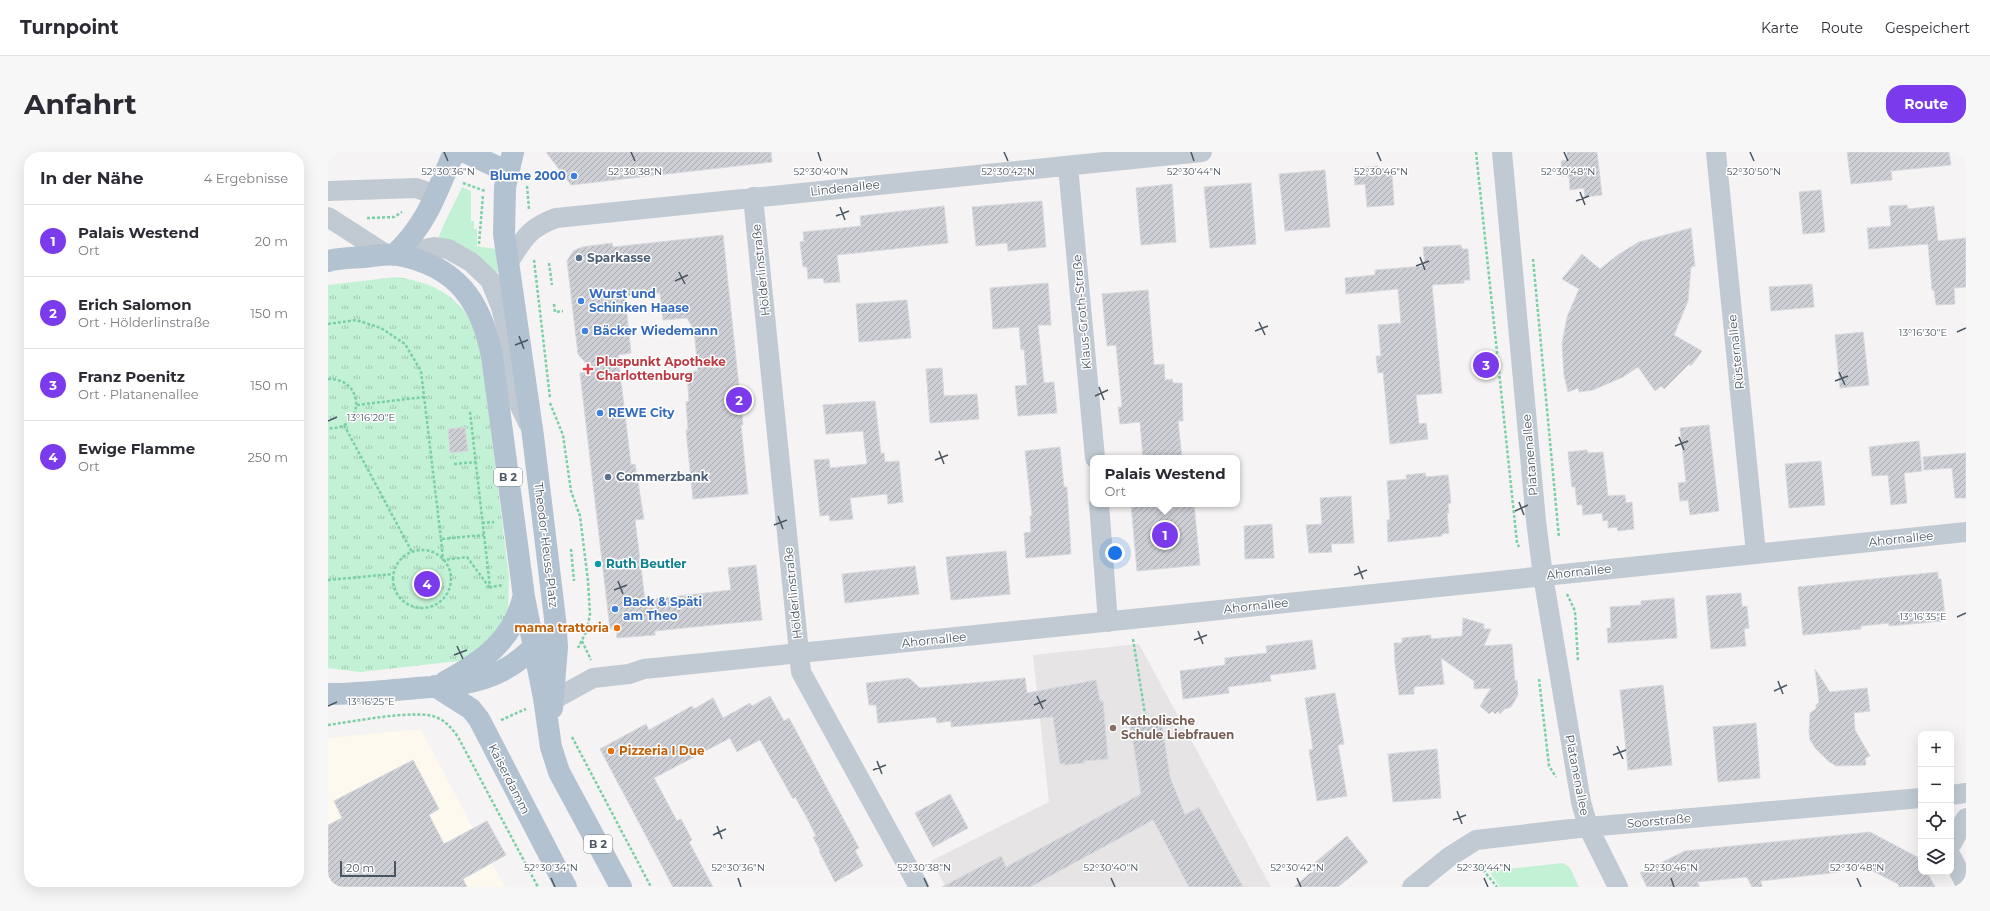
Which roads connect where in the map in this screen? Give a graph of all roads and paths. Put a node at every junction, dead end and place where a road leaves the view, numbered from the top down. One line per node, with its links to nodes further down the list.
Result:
1 (454, 152): 15 (main road)
2 (465, 152): 8 (main road)
3 (1202, 152): 7 (street, Lindenallee)
4 (1476, 152): 47 (path)
5 (1502, 152): 52 (street, Platanenallee)
6 (1716, 152): 49 (street, Rüsternallee)
7 (1175, 153): 9 (street, Lindenallee)
8 (510, 162): 23 (main road, Theodor-Heuss-Platz)
9 (1068, 166): 16 (street, Lindenallee); 36 (street, Klaus-Groth-Straße)
10 (463, 183): 13 (path)
11 (485, 186): 13 (path)
12 (328, 191): 15 (street)
13 (483, 191): 14 (path); 18 (path)
14 (490, 193)
15 (436, 195): 20 (main road)
16 (753, 198): 23 (street, Lindenallee); 63 (street, Hölderlinstraße)
17 (328, 217): 20 (street)
18 (479, 247)
19 (1533, 254): 45 (path)
20 (393, 255): 21 (main road, Theodor-Heuss-Platz / B 2); 35 (street, Theodor-Heuss-Platz); 56 (main road, Theodor-Heuss-Platz / B 2)
21 (331, 258)
22 (534, 258): 60 (path)
23 (508, 263): 35 (main road, Theodor-Heuss-Platz)
24 (549, 263): 25 (path)
25 (552, 285)
26 (554, 304): 27 (path)
27 (563, 311)
28 (328, 324): 30 (path)
29 (328, 379): 31 (path)
30 (424, 397): 31 (path); 44 (path)
31 (356, 405): 33 (path)
32 (470, 412): 37 (path)
33 (344, 425): 34 (path); 48 (path)
34 (328, 428)
35 (533, 436): 57 (main road, Theodor-Heuss-Platz)
36 (1095, 455)
37 (476, 462): 38 (path); 40 (path)
38 (454, 464)
39 (1098, 507): 58 (street)
40 (482, 523): 41 (path); 43 (path)
41 (495, 525)
42 (1966, 532): 49 (street, Ahornallee)
43 (484, 535): 44 (path); 55 (path)
44 (441, 539): 50 (path)
45 (1559, 541)
46 (571, 549): 54 (path)
47 (1520, 550)
48 (412, 552): 50 (path); 51 (path)
49 (1756, 553): 52 (street, Ahornallee)
50 (443, 560): 51 (path); 55 (path)
51 (393, 574): 53 (path)
52 (1543, 576): 58 (street, Ahornallee); 78 (street, Platanenallee)
53 (328, 580)
54 (574, 581)
55 (490, 587): 56 (path)
56 (517, 591): 61 (main road, Theodor-Heuss-Platz / B 2); 65 (main road, Theodor-Heuss-Platz)
57 (555, 619): 61 (main road, Theodor-Heuss-Platz); 67 (main road)
58 (1108, 622): 63 (street, Ahornallee)
59 (1133, 639): 69 (path)
60 (582, 641): 62 (path); 64 (path)
61 (534, 648): 65 (main road, Theodor-Heuss-Platz); 72 (main road, B 2)
62 (575, 654)
63 (800, 654): 67 (street, Ahornallee); 87 (street, Hölderlinstraße)
64 (593, 664)
65 (436, 686): 66 (main road, Theodor-Heuss-Platz); 84 (main road, Kaiserdamm)
66 (328, 694)
67 (553, 700): 72 (main road)
68 (526, 710): 70 (path)
69 (1146, 720)
70 (498, 721)
71 (328, 725): 83 (path)
72 (549, 727): 85 (main road, B 2)
73 (570, 734): 86 (path)
74 (1966, 793): 75 (street)
75 (1954, 795)
76 (1918, 799): 78 (street, Soorstraße)
77 (1966, 818): 79 (street)
78 (1588, 827): 88 (street, Soorstraße); 90 (street, Platanenallee)
79 (1954, 840)
80 (1954, 862): 82 (street)
81 (1480, 866): 89 (path)
82 (1966, 885)
83 (538, 887)
84 (566, 887)
85 (620, 887)
86 (651, 887)
87 (920, 887)
88 (1412, 887)
89 (1497, 887)
90 (1618, 887)

